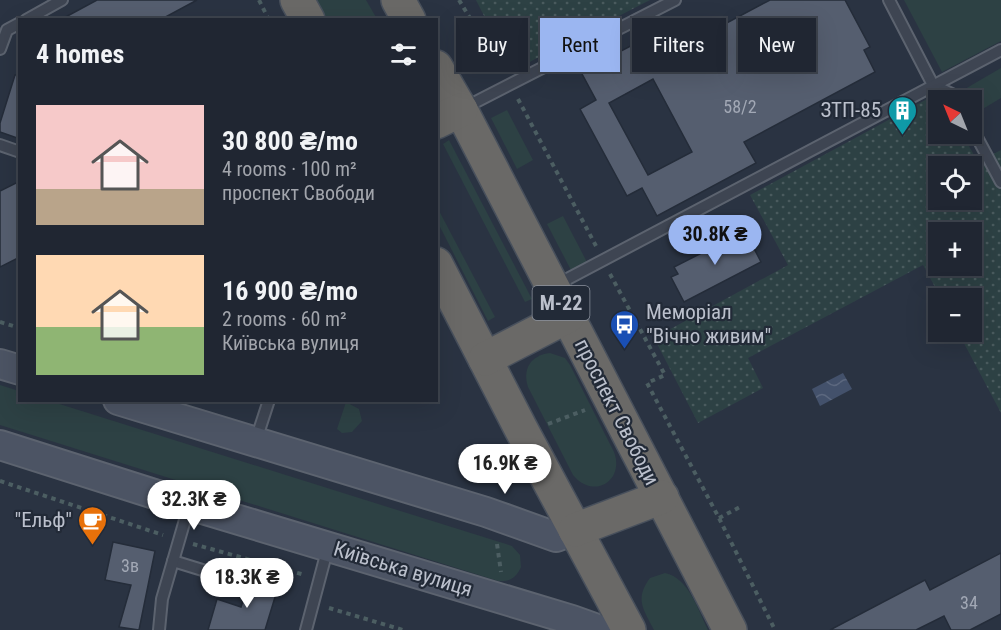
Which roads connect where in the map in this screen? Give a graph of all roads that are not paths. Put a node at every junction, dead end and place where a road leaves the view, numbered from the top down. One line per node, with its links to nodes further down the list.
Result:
1 (62, 0): 6 (lane)
2 (297, 0): 7 (highway)
3 (398, 0): 8 (highway)
4 (675, 0): 15 (lane)
5 (889, 0): 13 (lane)
6 (30, 18)
7 (307, 18)
8 (409, 18)
9 (18, 24): 10 (lane)
10 (0, 50)
11 (1001, 50): 13 (lane)
12 (438, 75): 15 (highway, проспект Свободи / М-22)
13 (933, 86): 14 (lane); 21 (lane)
14 (942, 90)
15 (449, 116): 21 (highway, проспект Свободи / М-22)
16 (981, 144): 19 (lane)
17 (0, 145): 18 (lane)
18 (18, 151)
19 (1001, 182)
20 (438, 268): 23 (highway)
21 (553, 287): 22 (highway, проспект Свободи / М-22)
22 (568, 316): 23 (highway); 30 (highway, проспект Свободи / М-22)
23 (485, 359): 32 (highway)
24 (0, 364): 25 (main road)
25 (18, 369)
26 (124, 402): 28 (main road)
27 (268, 402): 28 (lane)
28 (255, 443): 32 (main road)
29 (0, 445): 31 (main road, Київська вулиця)
30 (662, 497): 32 (highway); 40 (highway, проспект Свободи / М-22)
31 (189, 505): 33 (main road, Київська вулиця); 34 (lane)
32 (575, 530): 39 (highway)
33 (328, 547): 37 (lane); 38 (main road, Київська вулиця)
34 (173, 561): 35 (lane); 36 (lane)
35 (235, 580)
36 (159, 630)
37 (306, 630)
38 (600, 630)
39 (629, 630)
40 (730, 630)

